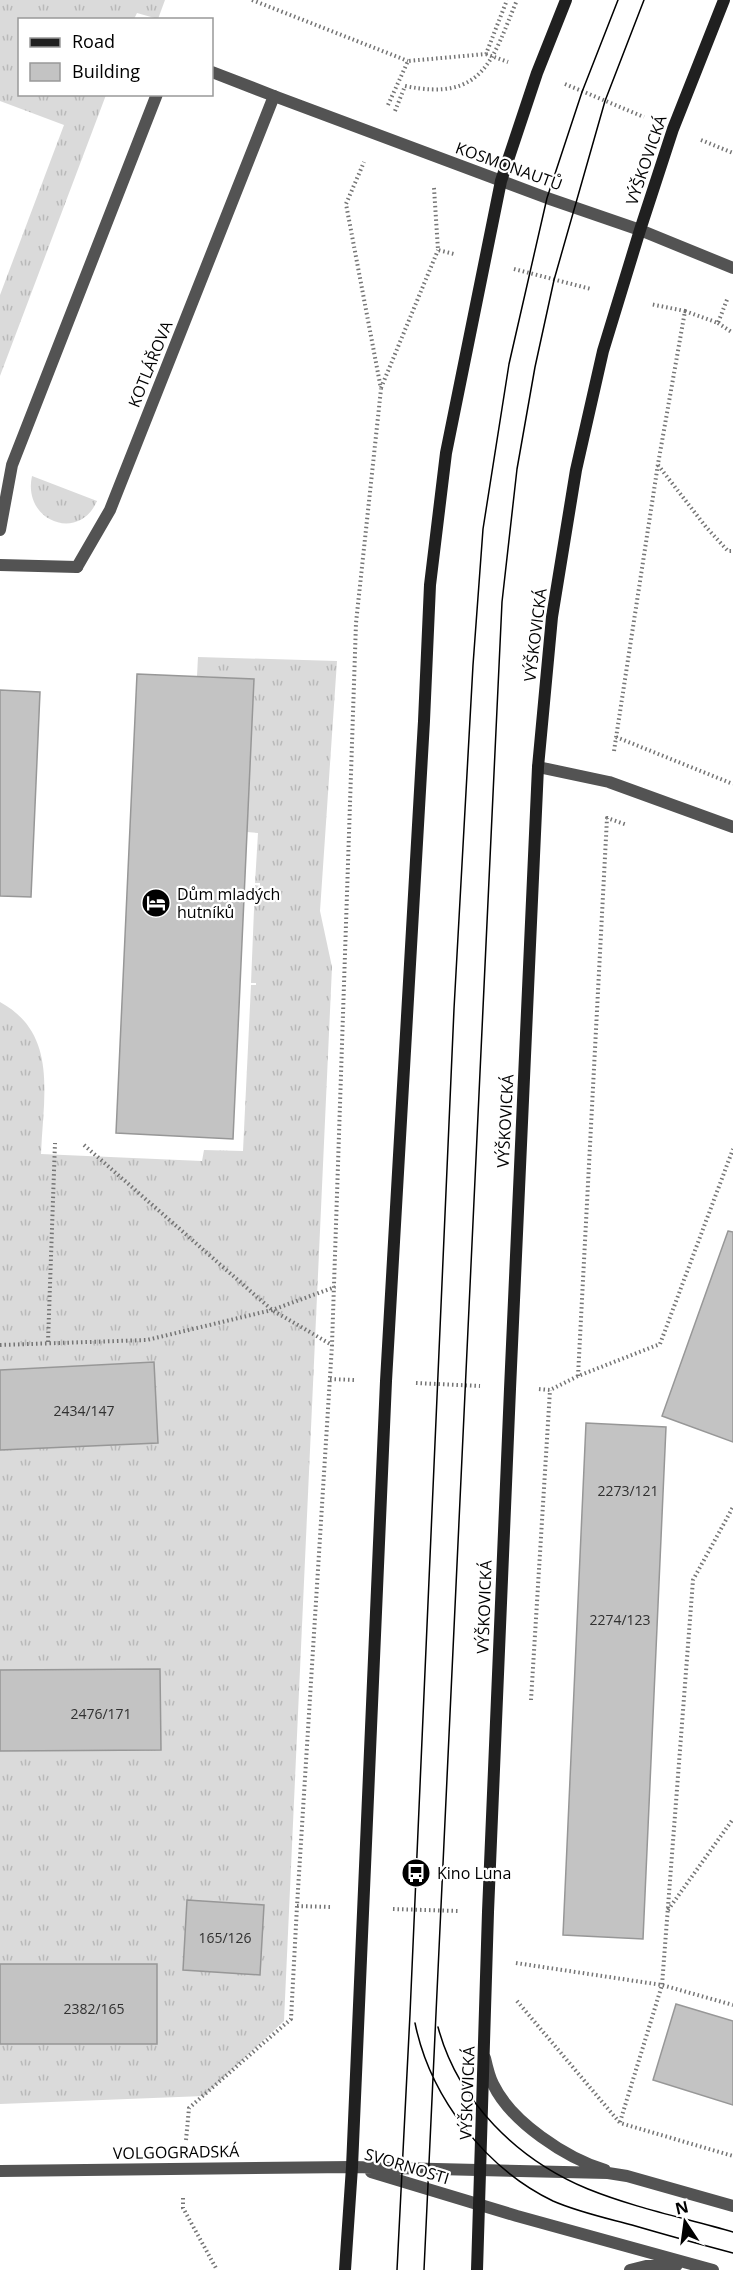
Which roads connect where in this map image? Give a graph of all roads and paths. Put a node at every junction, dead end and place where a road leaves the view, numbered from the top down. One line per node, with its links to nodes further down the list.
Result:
1 (252, 0): 8 (path)
2 (507, 0): 6 (path)
3 (517, 0): 7 (path)
4 (566, 0): 10 (street)
5 (724, 0): 13 (street, VÝŠKOVICKÁ)
6 (486, 54): 7 (path); 8 (path)
7 (494, 57): 10 (path); 14 (path)
8 (408, 61): 14 (path)
9 (213, 72): 12 (street, KOSMONAUTŮ)
10 (537, 73): 13 (path); 16 (street)
11 (156, 96): 26 (street)
12 (274, 96): 14 (street, KOSMONAUTŮ); 28 (street, KOTLÁŘOVA)
13 (674, 129): 15 (path); 17 (street, VÝŠKOVICKÁ)
14 (380, 136): 16 (street, KOSMONAUTŮ); 24 (path)
15 (733, 153)
16 (501, 181): 17 (street, KOSMONAUTŮ); 44 (street)
17 (640, 230): 19 (street, KOSMONAUTŮ); 30 (street, VÝŠKOVICKÁ)
18 (438, 250): 24 (path)
19 (733, 268)
20 (729, 293): 22 (path)
21 (685, 311): 22 (path)
22 (718, 323): 23 (path)
23 (733, 333)
24 (381, 389): 37 (path)
25 (657, 464): 27 (path)
26 (0, 530)
27 (733, 551)
28 (0, 564)
29 (616, 737): 31 (path)
30 (538, 767): 33 (street); 45 (street, VÝŠKOVICKÁ)
31 (733, 784)
32 (628, 825): 42 (path)
33 (733, 827)
34 (55, 1143): 39 (path)
35 (84, 1145): 38 (path)
36 (733, 1149): 42 (path)
37 (335, 1287): 38 (path); 41 (path)
38 (272, 1310): 39 (path); 41 (path)
39 (48, 1342): 40 (path)
40 (0, 1344)
41 (332, 1345): 43 (path)
42 (578, 1376): 46 (path)
43 (330, 1379): 44 (path); 50 (path)
44 (386, 1381): 45 (path); 51 (street)
45 (510, 1389): 46 (path); 53 (street, VÝŠKOVICKÁ)
46 (550, 1390): 48 (path)
47 (733, 1507): 52 (path)
48 (530, 1711)
49 (733, 1818): 52 (path)
50 (297, 1906): 51 (path); 64 (path)
51 (362, 1908): 53 (path); 63 (street)
52 (668, 1910): 57 (path)
53 (488, 1912): 60 (street, VÝŠKOVICKÁ)
54 (516, 1953): 55 (path)
55 (516, 1963): 56 (path); 57 (path)
56 (516, 1972)
57 (662, 1985): 59 (path); 61 (path)
58 (516, 1991): 61 (path)
59 (733, 2005)
60 (484, 2053): 65 (street, VÝŠKOVICKÁ); 67 (street)
61 (620, 2123): 62 (path)
62 (733, 2156)
63 (352, 2167): 64 (street, VOLGOGRADSKÁ); 65 (street, SVORNOSTI); 68 (street, SVORNOSTI); 72 (street)
64 (183, 2169): 66 (street, VOLGOGRADSKÁ); 71 (path)
65 (481, 2170): 67 (street, SVORNOSTI); 68 (street, VÝŠKOVICKÁ)
66 (0, 2171)
67 (627, 2176): 69 (street, SVORNOSTI)
68 (480, 2205): 70 (street, SVORNOSTI); 73 (street, VÝŠKOVICKÁ)
69 (733, 2206)
70 (709, 2269): 74 (street)
71 (217, 2270)
72 (345, 2270)
73 (477, 2270)
74 (630, 2270)

